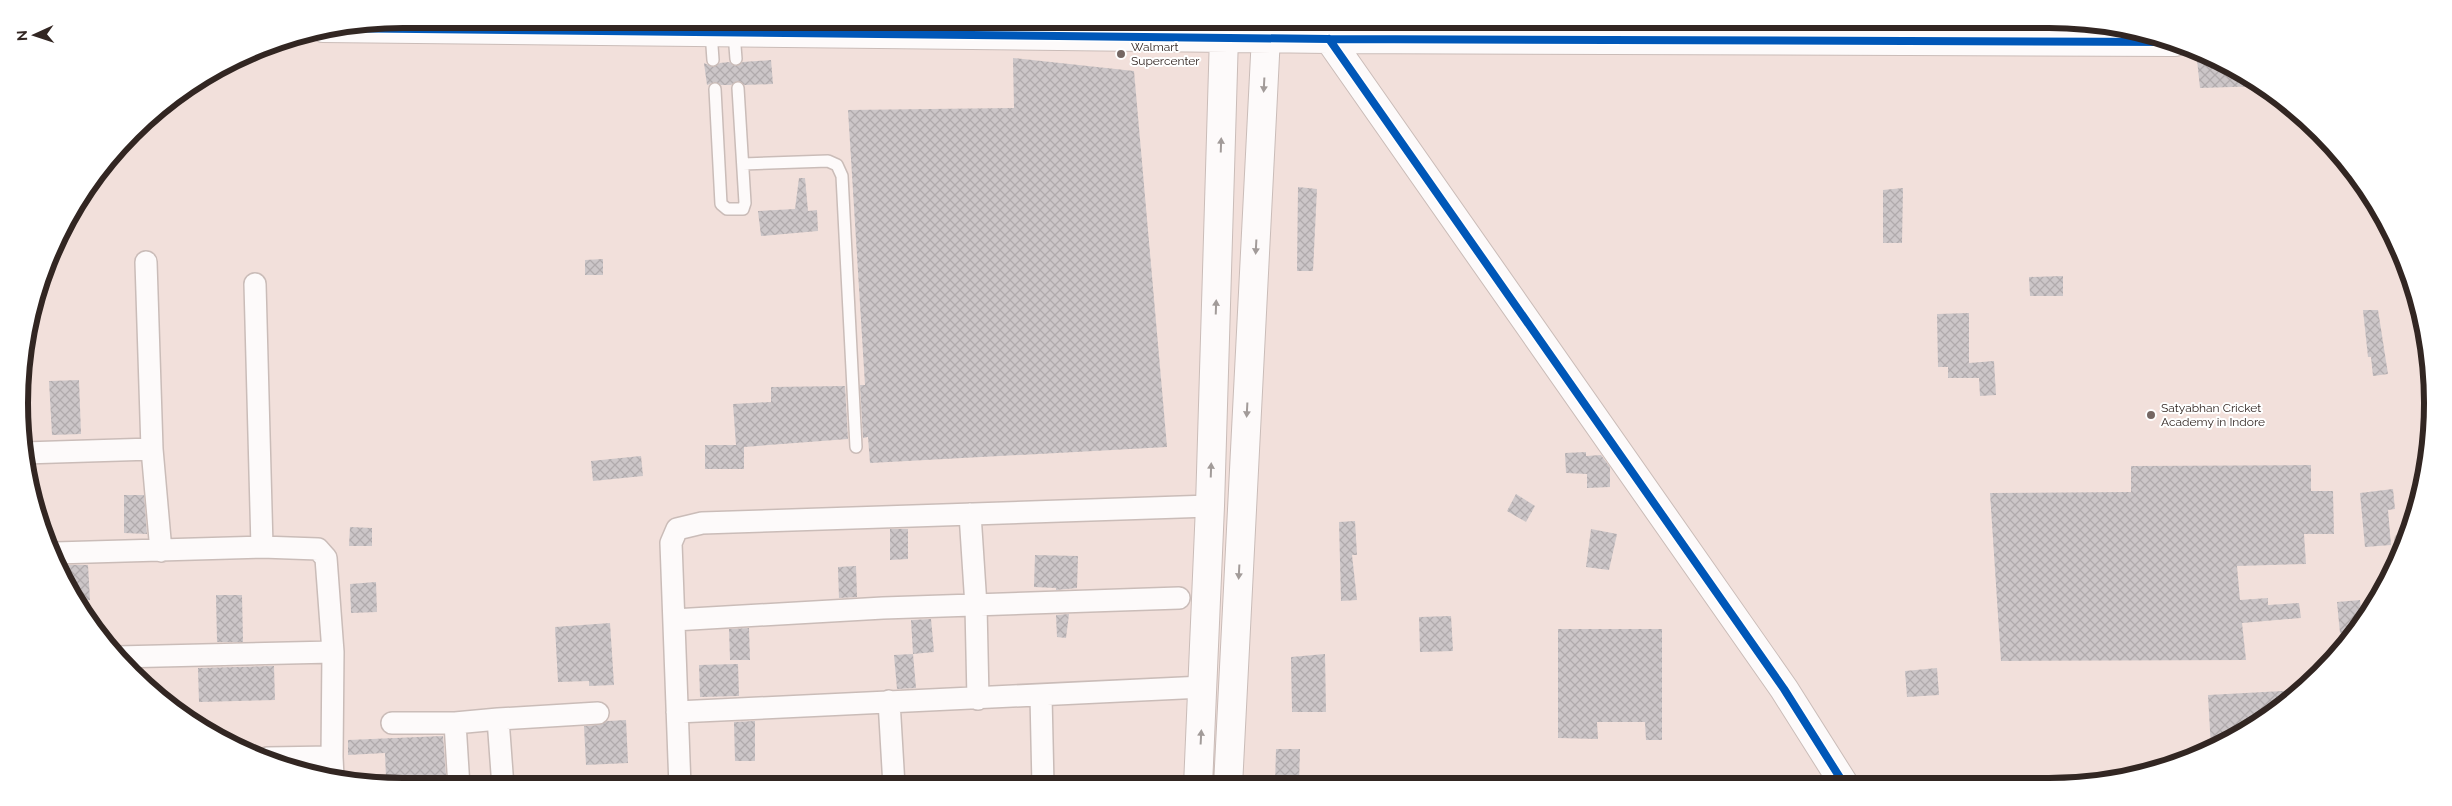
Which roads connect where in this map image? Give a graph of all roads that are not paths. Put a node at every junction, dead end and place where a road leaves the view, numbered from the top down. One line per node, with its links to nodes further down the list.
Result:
1 (374, 29): 2 (street)
2 (723, 32): 3 (street); 7 (lane); 8 (lane)
3 (1224, 36): 4 (street); 17 (street, one-way to 3)
4 (1266, 36): 5 (street); 45 (street, one-way to 45)
5 (1328, 39): 6 (street); 46 (street)
6 (2153, 42)
7 (736, 58)
8 (713, 60)
9 (738, 88): 11 (lane)
10 (715, 89): 11 (lane)
11 (743, 164): 14 (lane)
12 (146, 262): 15 (street)
13 (255, 284): 19 (street)
14 (856, 447)
15 (152, 450): 16 (street); 20 (street)
16 (31, 453)
17 (1210, 506): 18 (street); 27 (street)
18 (970, 514): 23 (street); 24 (street)
19 (262, 547): 20 (street); 25 (street)
20 (161, 551): 21 (street)
21 (59, 553)
22 (1179, 598): 23 (street)
23 (976, 606): 24 (street); 29 (street)
24 (674, 620): 31 (street)
25 (333, 652): 26 (street); 36 (street)
26 (126, 657)
27 (1203, 687): 28 (street); 44 (street, one-way to 27)
28 (1041, 696): 29 (street); 43 (street)
29 (978, 699): 30 (street)
30 (889, 702): 31 (street); 42 (street)
31 (677, 712): 41 (street)
32 (598, 713): 33 (street)
33 (498, 719): 35 (street); 40 (street)
34 (392, 723): 35 (street)
35 (455, 723): 39 (street)
36 (332, 757): 37 (street); 38 (street)
37 (279, 758)
38 (333, 771)
39 (458, 778)
40 (502, 778)
41 (680, 778)
42 (894, 778)
43 (1043, 778)
44 (1198, 778)
45 (1228, 778)
46 (1840, 778)

